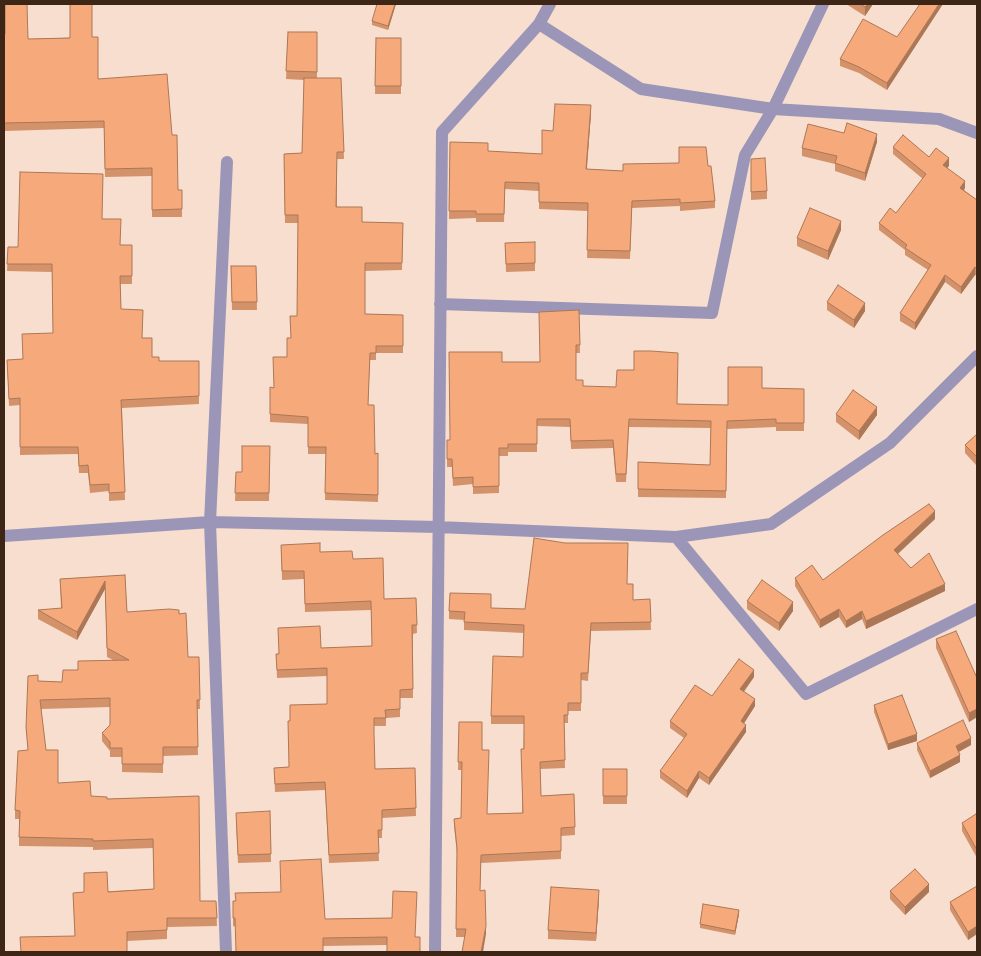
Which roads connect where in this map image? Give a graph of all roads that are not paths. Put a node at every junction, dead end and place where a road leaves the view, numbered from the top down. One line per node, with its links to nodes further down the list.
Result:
1 (550, 4): 3 (street)
2 (823, 4): 4 (street)
3 (539, 24): 4 (street); 7 (street)
4 (773, 109): 5 (street); 7 (street)
5 (977, 133)
6 (227, 162): 9 (street)
7 (440, 304): 10 (street)
8 (977, 356): 12 (street)
9 (210, 522): 10 (street); 11 (street); 14 (street)
10 (438, 527): 12 (street); 15 (street)
11 (4, 536)
12 (676, 537): 13 (street)
13 (977, 609)
14 (226, 952)
15 (434, 952)

